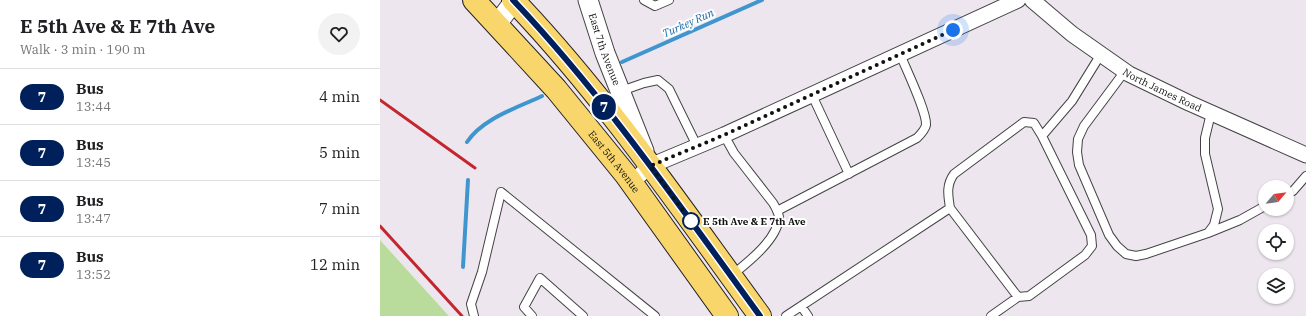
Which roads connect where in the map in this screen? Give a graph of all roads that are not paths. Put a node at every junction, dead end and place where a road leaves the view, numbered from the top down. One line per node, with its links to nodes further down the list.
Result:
1 (474, 0): 8 (main road, East 5th Avenue)
2 (514, 0): 8 (street); 19 (main road)
3 (588, 0): 12 (street, East 7th Avenue)
4 (644, 0): 5 (lane)
5 (669, 0)
6 (1018, 0): 9 (street)
7 (1032, 0): 10 (street, North James Road)
8 (497, 24): 22 (main road, East 5th Avenue)
9 (900, 54): 13 (street); 20 (lane)
10 (1101, 54): 11 (street, North James Road); 16 (lane)
11 (1126, 71): 14 (street, North James Road); 27 (lane)
12 (621, 91): 17 (lane); 19 (street, East 7th Avenue)
13 (812, 95): 15 (street); 20 (lane)
14 (1211, 113): 18 (street, North James Road); 27 (lane)
15 (724, 135): 17 (street); 26 (lane)
16 (1042, 136): 24 (lane); 29 (lane)
17 (696, 146): 19 (street)
18 (1305, 153)
19 (650, 166): 22 (street); 28 (main road)
20 (849, 174): 26 (lane)
21 (1306, 176): 23 (lane)
22 (631, 183): 35 (main road, East 5th Avenue)
23 (1294, 190)
24 (950, 208): 29 (lane); 30 (lane)
25 (1258, 210): 27 (lane)
26 (777, 211): 28 (lane)
27 (1208, 234)
28 (731, 276): 36 (main road)
29 (1018, 297): 39 (lane)
30 (801, 306): 37 (lane); 38 (lane)
31 (474, 316): 34 (lane)
32 (532, 316): 33 (lane)
33 (583, 316)
34 (655, 316)
35 (727, 316)
36 (760, 316)
37 (786, 316)
38 (808, 316)
39 (991, 316)

